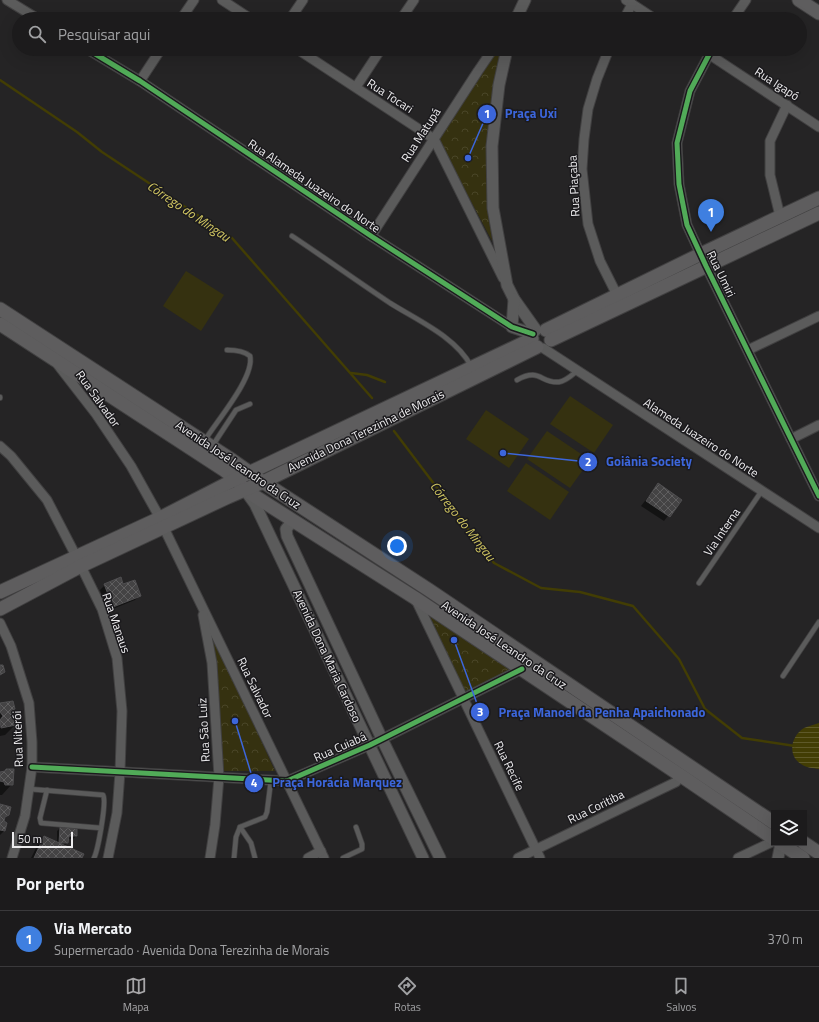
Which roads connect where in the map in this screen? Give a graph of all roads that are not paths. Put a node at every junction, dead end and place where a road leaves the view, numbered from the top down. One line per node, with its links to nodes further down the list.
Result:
1 (7, 0): 10 (street)
2 (194, 0): 11 (street)
3 (222, 0): 12 (street)
4 (303, 0): 13 (street)
5 (414, 0): 14 (street)
6 (525, 0): 15 (street)
7 (746, 0): 18 (street)
8 (799, 0): 19 (main road)
9 (629, 2): 16 (street); 17 (street)
10 (27, 12)
11 (186, 12)
12 (240, 12)
13 (295, 12)
14 (406, 12)
15 (519, 12)
16 (626, 12)
17 (644, 12)
18 (738, 12)
19 (819, 13)
20 (98, 56): 29 (street, Rua Alameda Juazeiro do Norte)
21 (157, 56): 29 (street)
22 (308, 56): 30 (street, Rua Tocari)
23 (377, 56): 30 (street)
24 (488, 56): 33 (street, Rua Matupá)
25 (505, 56): 40 (street)
26 (606, 56): 41 (street, Rua Piaçaba)
27 (705, 56): 39 (street, Rua Umiri)
28 (714, 56): 31 (street, Rua Igapó)
29 (140, 82): 38 (street, Rua Alameda Juazeiro do Norte)
30 (356, 88): 33 (street, Rua Tocari)
31 (787, 105): 32 (street, Rua Igapó); 36 (street)
32 (819, 126)
33 (434, 139): 38 (street, Rua Matupá); 40 (street)
34 (819, 198): 36 (main road, Avenida Dona Terezinha de Morais)
35 (819, 213): 39 (main road, Avenida Dona Terezinha de Morais)
36 (780, 216): 39 (main road, Avenida Dona Terezinha de Morais)
37 (292, 236): 51 (lane)
38 (371, 236): 46 (street, Rua Alameda Juazeiro do Norte)
39 (703, 260): 41 (main road, Avenida Dona Terezinha de Morais); 47 (main road, Avenida Dona Terezinha de Morais); 49 (street, Rua Umiri)
40 (507, 285): 42 (street)
41 (617, 295): 47 (main road, Avenida Dona Terezinha de Morais)
42 (514, 299): 46 (street); 47 (street)
43 (0, 309): 57 (main road, Avenida José Leandro da Cruz)
44 (819, 316): 49 (street)
45 (0, 324): 50 (main road, Avenida José Leandro da Cruz)
46 (512, 327): 47 (street, Rua Alameda Juazeiro do Norte)
47 (541, 339): 51 (main road, Avenida Dona Terezinha de Morais); 52 (street, Alameda Juazeiro do Norte); 61 (main road, Avenida Dona Terezinha de Morais)
48 (227, 350): 57 (lane)
49 (748, 350): 56 (street, Rua Umiri)
50 (52, 358): 60 (main road, Avenida José Leandro da Cruz); 66 (street, Rua Salvador)
51 (472, 368): 59 (main road, Avenida Dona Terezinha de Morais)
52 (574, 368): 53 (lane); 63 (street, Alameda Juazeiro do Norte)
53 (517, 380)
54 (250, 404): 57 (lane)
55 (819, 425): 56 (street)
56 (791, 439): 64 (street, Rua Umiri)
57 (208, 444): 59 (main road, Avenida José Leandro da Cruz)
58 (0, 446): 68 (street, Rua Manaus)
59 (249, 472): 60 (main road, Avenida Dona Terezinha de Morais); 61 (main road, Avenida José Leandro da Cruz)
60 (236, 479): 62 (main road, Avenida Dona Maria Cardoso); 66 (main road, Avenida Dona Terezinha de Morais)
61 (263, 482): 62 (main road, Avenida Dona Terezinha de Morais); 89 (main road, Avenida José Leandro da Cruz)
62 (245, 490): 65 (main road, Avenida José Leandro da Cruz); 66 (main road, Avenida Dona Terezinha de Morais); 80 (street, Avenida Dona Maria Cardoso)
63 (761, 492): 67 (street, Alameda Juazeiro do Norte); 69 (lane, Via Interna)
64 (819, 496)
65 (293, 521): 71 (main road, Avenida José Leandro da Cruz); 79 (street, Avenida Dona Maria Cardoso)
66 (162, 523): 68 (main road, Avenida Dona Terezinha de Morais); 72 (street, Rua Salvador)
67 (819, 528)
68 (79, 561): 70 (main road, Avenida Dona Terezinha de Morais); 73 (main road, Avenida Dona Terezinha de Morais); 82 (street, Rua Manaus)
69 (699, 583)
70 (2, 591): 73 (street)
71 (415, 598): 76 (main road, Avenida José Leandro da Cruz); 78 (street, Rua Recife)
72 (202, 604): 84 (street, Rua São Luiz); 86 (street, Rua Salvador)
73 (5, 607)
74 (819, 622): 77 (lane)
75 (0, 623): 81 (street, Rua Niterói)
76 (522, 669): 78 (street, Rua Cuiabá); 83 (main road, Avenida José Leandro da Cruz)
77 (784, 676)
78 (463, 698): 79 (street, Rua Cuiabá); 98 (street, Rua Recife)
79 (382, 739): 80 (street, Rua Cuiabá); 109 (street, Avenida Dona Maria Cardoso)
80 (370, 745): 86 (street, Rua Cuiabá); 108 (street, Avenida Dona Maria Cardoso)
81 (32, 767): 82 (street, Rua Cuiabá); 87 (street, Rua Niterói)
82 (120, 772): 84 (street, Rua Cuiabá); 103 (street, Rua Manaus)
83 (680, 775): 93 (main road, Avenida José Leandro da Cruz); 98 (street, Rua Coritiba)
84 (219, 777): 85 (street, Rua Cuiabá); 100 (street, Rua São Luiz)
85 (271, 780): 86 (street, Rua Cuiabá); 90 (lane)
86 (287, 781): 99 (street, Rua Salvador)
87 (29, 789): 88 (lane); 101 (street, Rua Niterói)
88 (47, 790): 92 (lane); 92 (lane)
89 (771, 821)
90 (240, 827): 104 (lane); 105 (lane)
91 (356, 827): 107 (lane)
92 (101, 828): 102 (lane)
93 (771, 838)
94 (771, 842): 111 (street)
95 (807, 845): 97 (main road)
96 (785, 848): 112 (street); 113 (main road)
97 (819, 853)
98 (538, 854): 110 (street, Rua Coritiba)
99 (323, 855): 106 (street)
100 (210, 857)
101 (12, 858)
102 (94, 858)
103 (108, 858)
104 (234, 858)
105 (255, 858)
106 (308, 858)
107 (343, 858)
108 (424, 858)
109 (440, 858)
110 (518, 858)
111 (738, 858)
112 (778, 858)
113 (803, 858)

